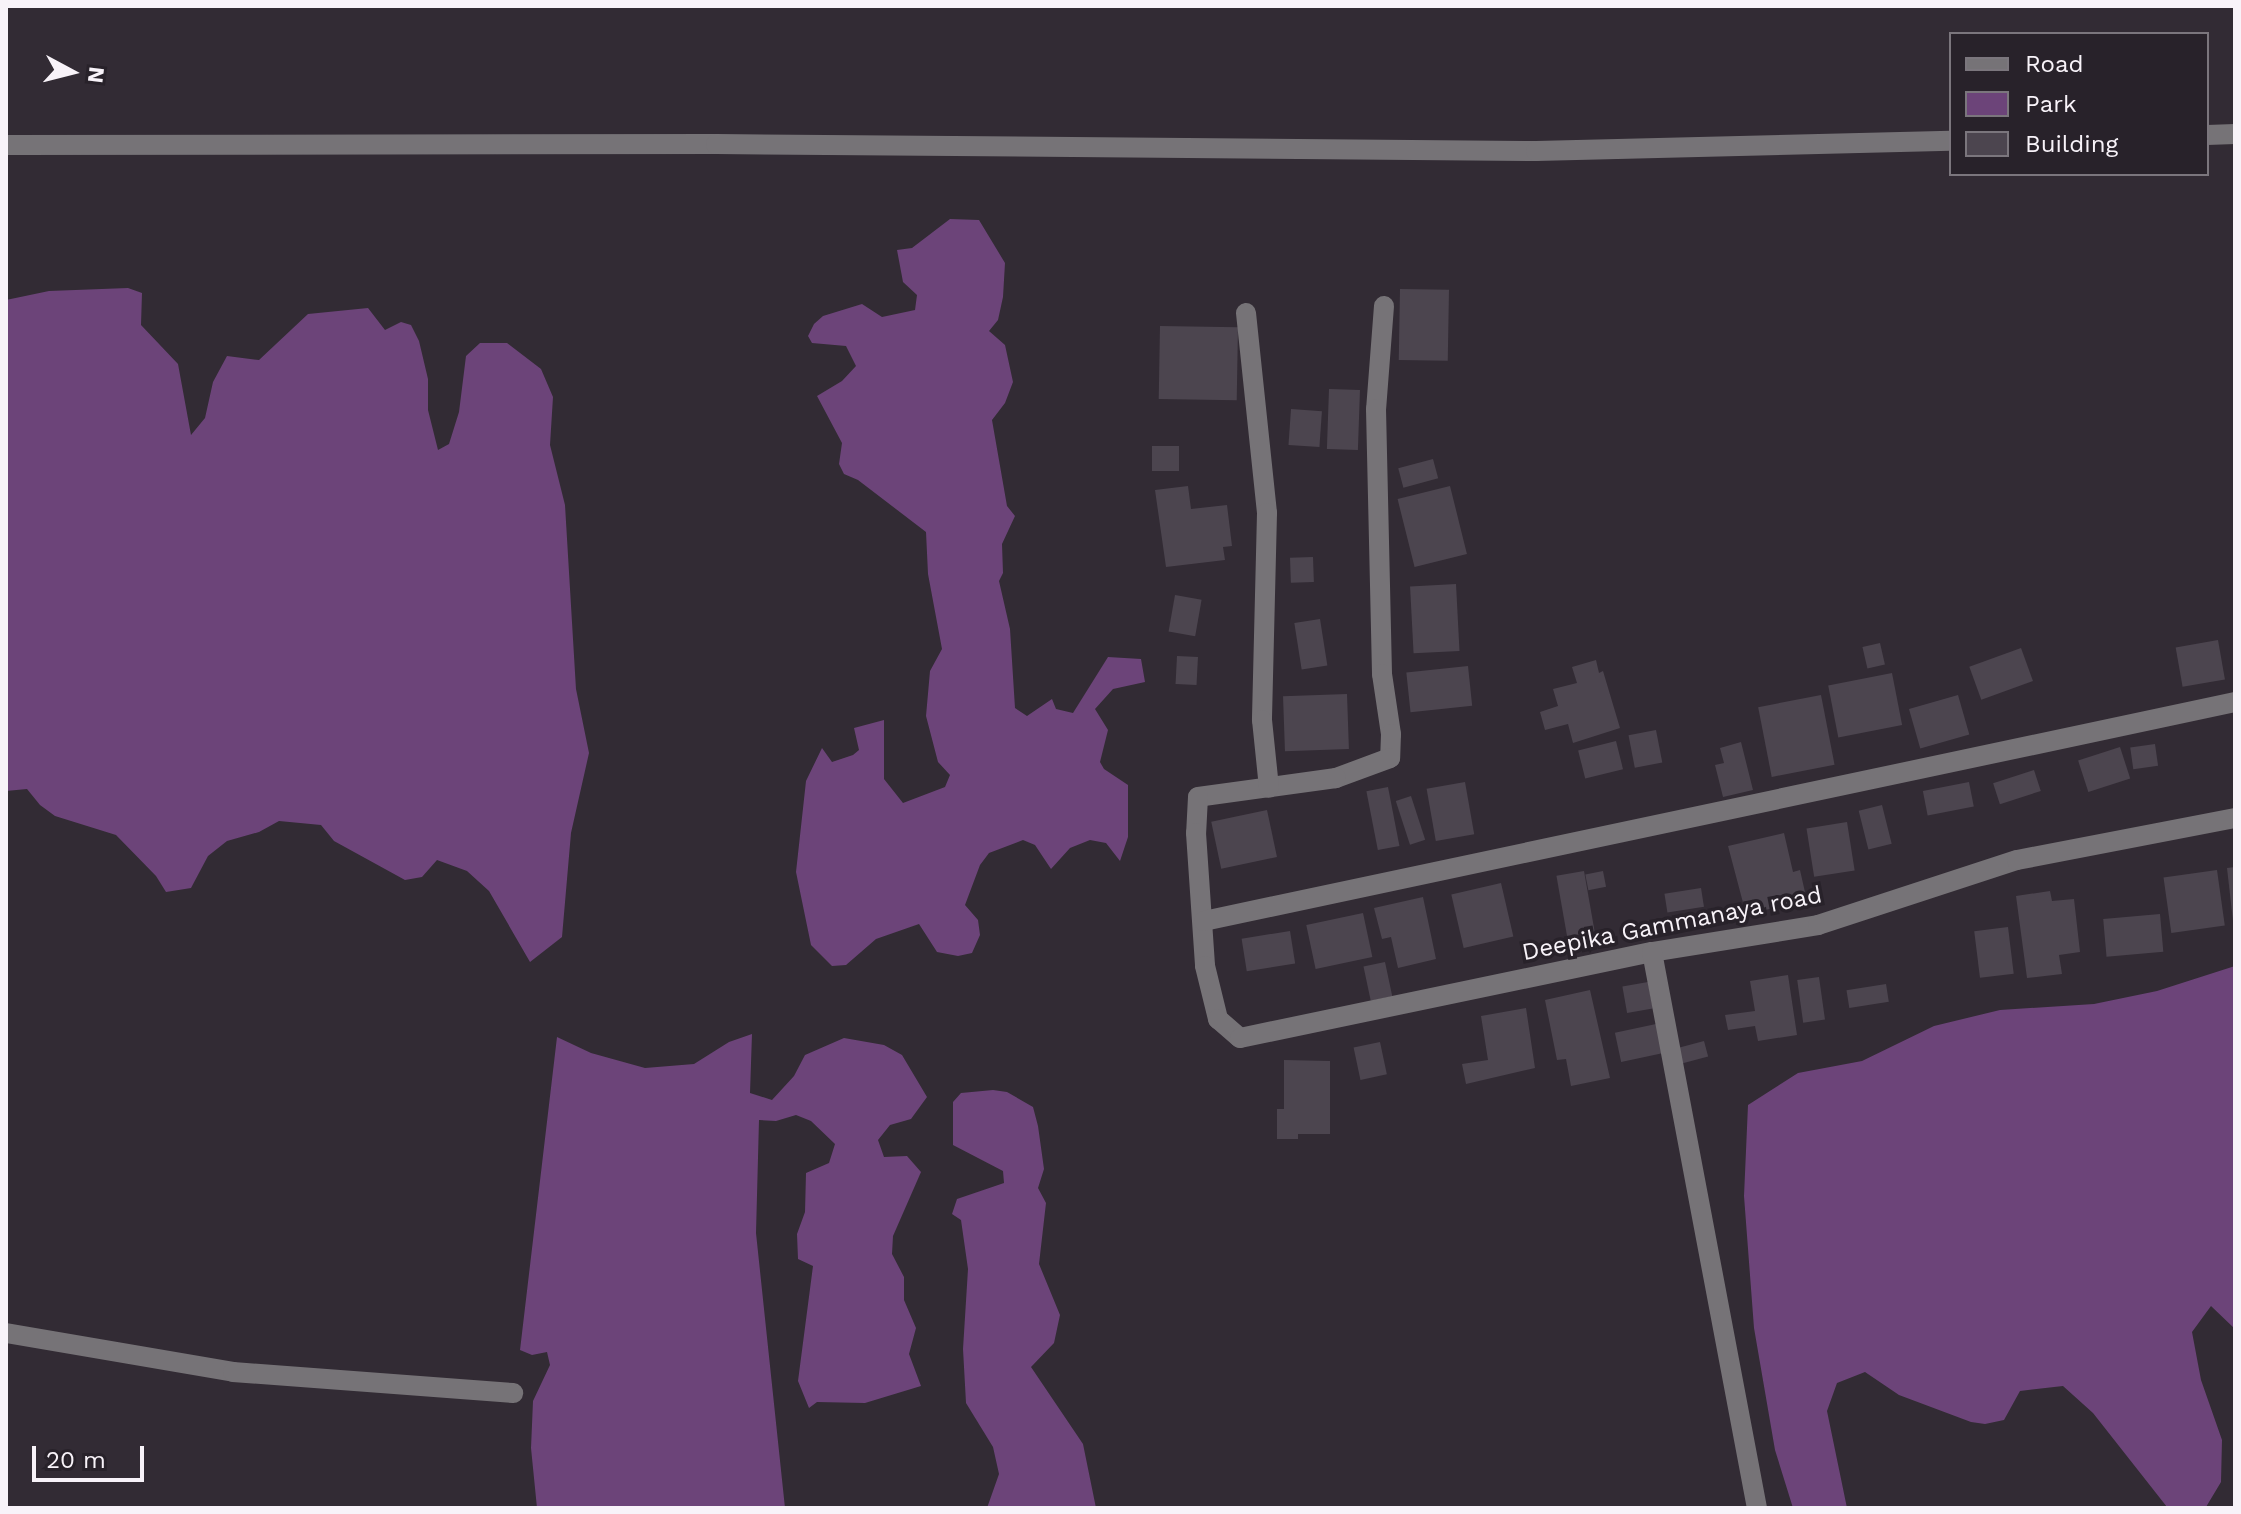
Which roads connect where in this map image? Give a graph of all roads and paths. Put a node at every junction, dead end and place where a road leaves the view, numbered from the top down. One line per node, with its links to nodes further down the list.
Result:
1 (2235, 134): 2 (street)
2 (2209, 135)
3 (1949, 141): 4 (street)
4 (6, 145)
5 (1384, 306): 8 (street, Deepika Gammanaya road)
6 (1246, 313): 8 (street)
7 (2235, 702): 10 (street)
8 (1269, 788): 10 (street, Deepika Gammanaya road)
9 (2235, 818): 11 (street, Deepika Gammanaya road)
10 (1204, 921): 11 (street, Deepika Gammanaya road)
11 (1652, 952): 14 (street)
12 (6, 1333): 13 (street)
13 (513, 1393)
14 (1757, 1508)

